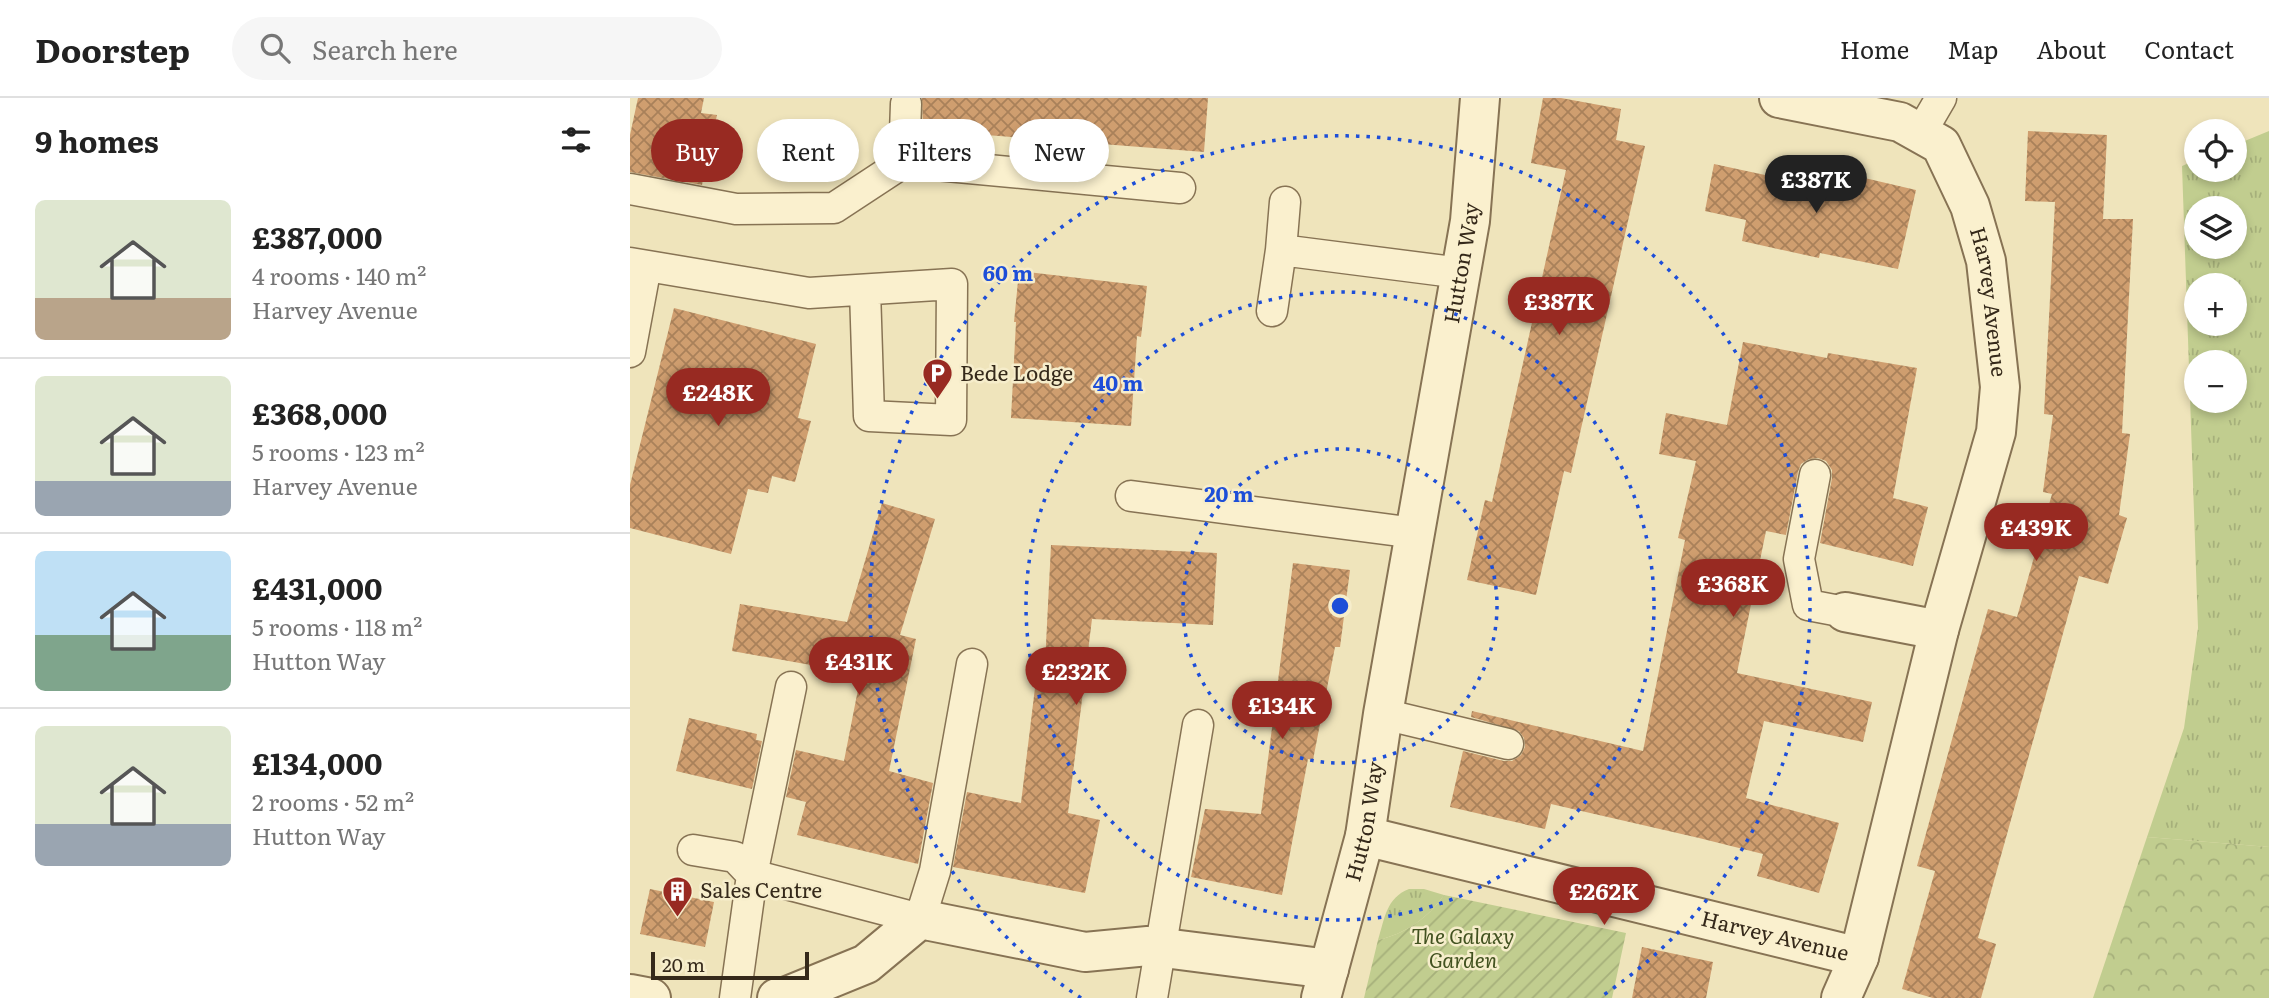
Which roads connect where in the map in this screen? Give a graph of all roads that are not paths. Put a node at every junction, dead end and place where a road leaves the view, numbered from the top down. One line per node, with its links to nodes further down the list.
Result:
1 (1480, 98): 14 (street, Hutton Way)
2 (1779, 98): 6 (street, Harvey Avenue)
3 (1941, 98): 6 (lane)
4 (906, 104): 5 (lane)
5 (905, 119)
6 (1920, 134): 22 (street, Harvey Avenue)
7 (995, 171): 9 (lane)
8 (874, 182): 10 (lane)
9 (1180, 188)
10 (630, 189)
11 (1285, 202): 12 (lane)
12 (1281, 250): 14 (lane); 16 (lane)
13 (638, 264): 15 (lane); 17 (lane)
14 (1461, 273): 20 (street, Hutton Way)
15 (865, 290): 15 (lane)
16 (1272, 311)
17 (630, 352)
18 (1815, 475): 21 (lane)
19 (1131, 496): 20 (lane)
20 (1415, 533): 25 (street, Hutton Way)
21 (1845, 612): 22 (street)
22 (1939, 630): 33 (street, Harvey Avenue)
23 (972, 664): 31 (lane)
24 (791, 688): 30 (lane)
25 (1383, 714): 27 (lane); 28 (street, Hutton Way)
26 (1198, 725): 32 (lane)
27 (1508, 744)
28 (1365, 836): 33 (street, Harvey Avenue); 35 (street, Hutton Way)
29 (692, 850): 30 (lane)
30 (752, 875): 31 (lane); 38 (lane)
31 (920, 919): 32 (street, Hutton Way); 34 (street)
32 (1162, 948): 35 (street, Hutton Way); 40 (lane)
33 (1859, 957): 41 (street, Harvey Avenue)
34 (864, 981): 39 (street)
35 (1325, 984)
36 (630, 994): 37 (street)
37 (651, 998)
38 (735, 998)
39 (777, 998)
40 (1152, 998)
41 (1841, 998)

